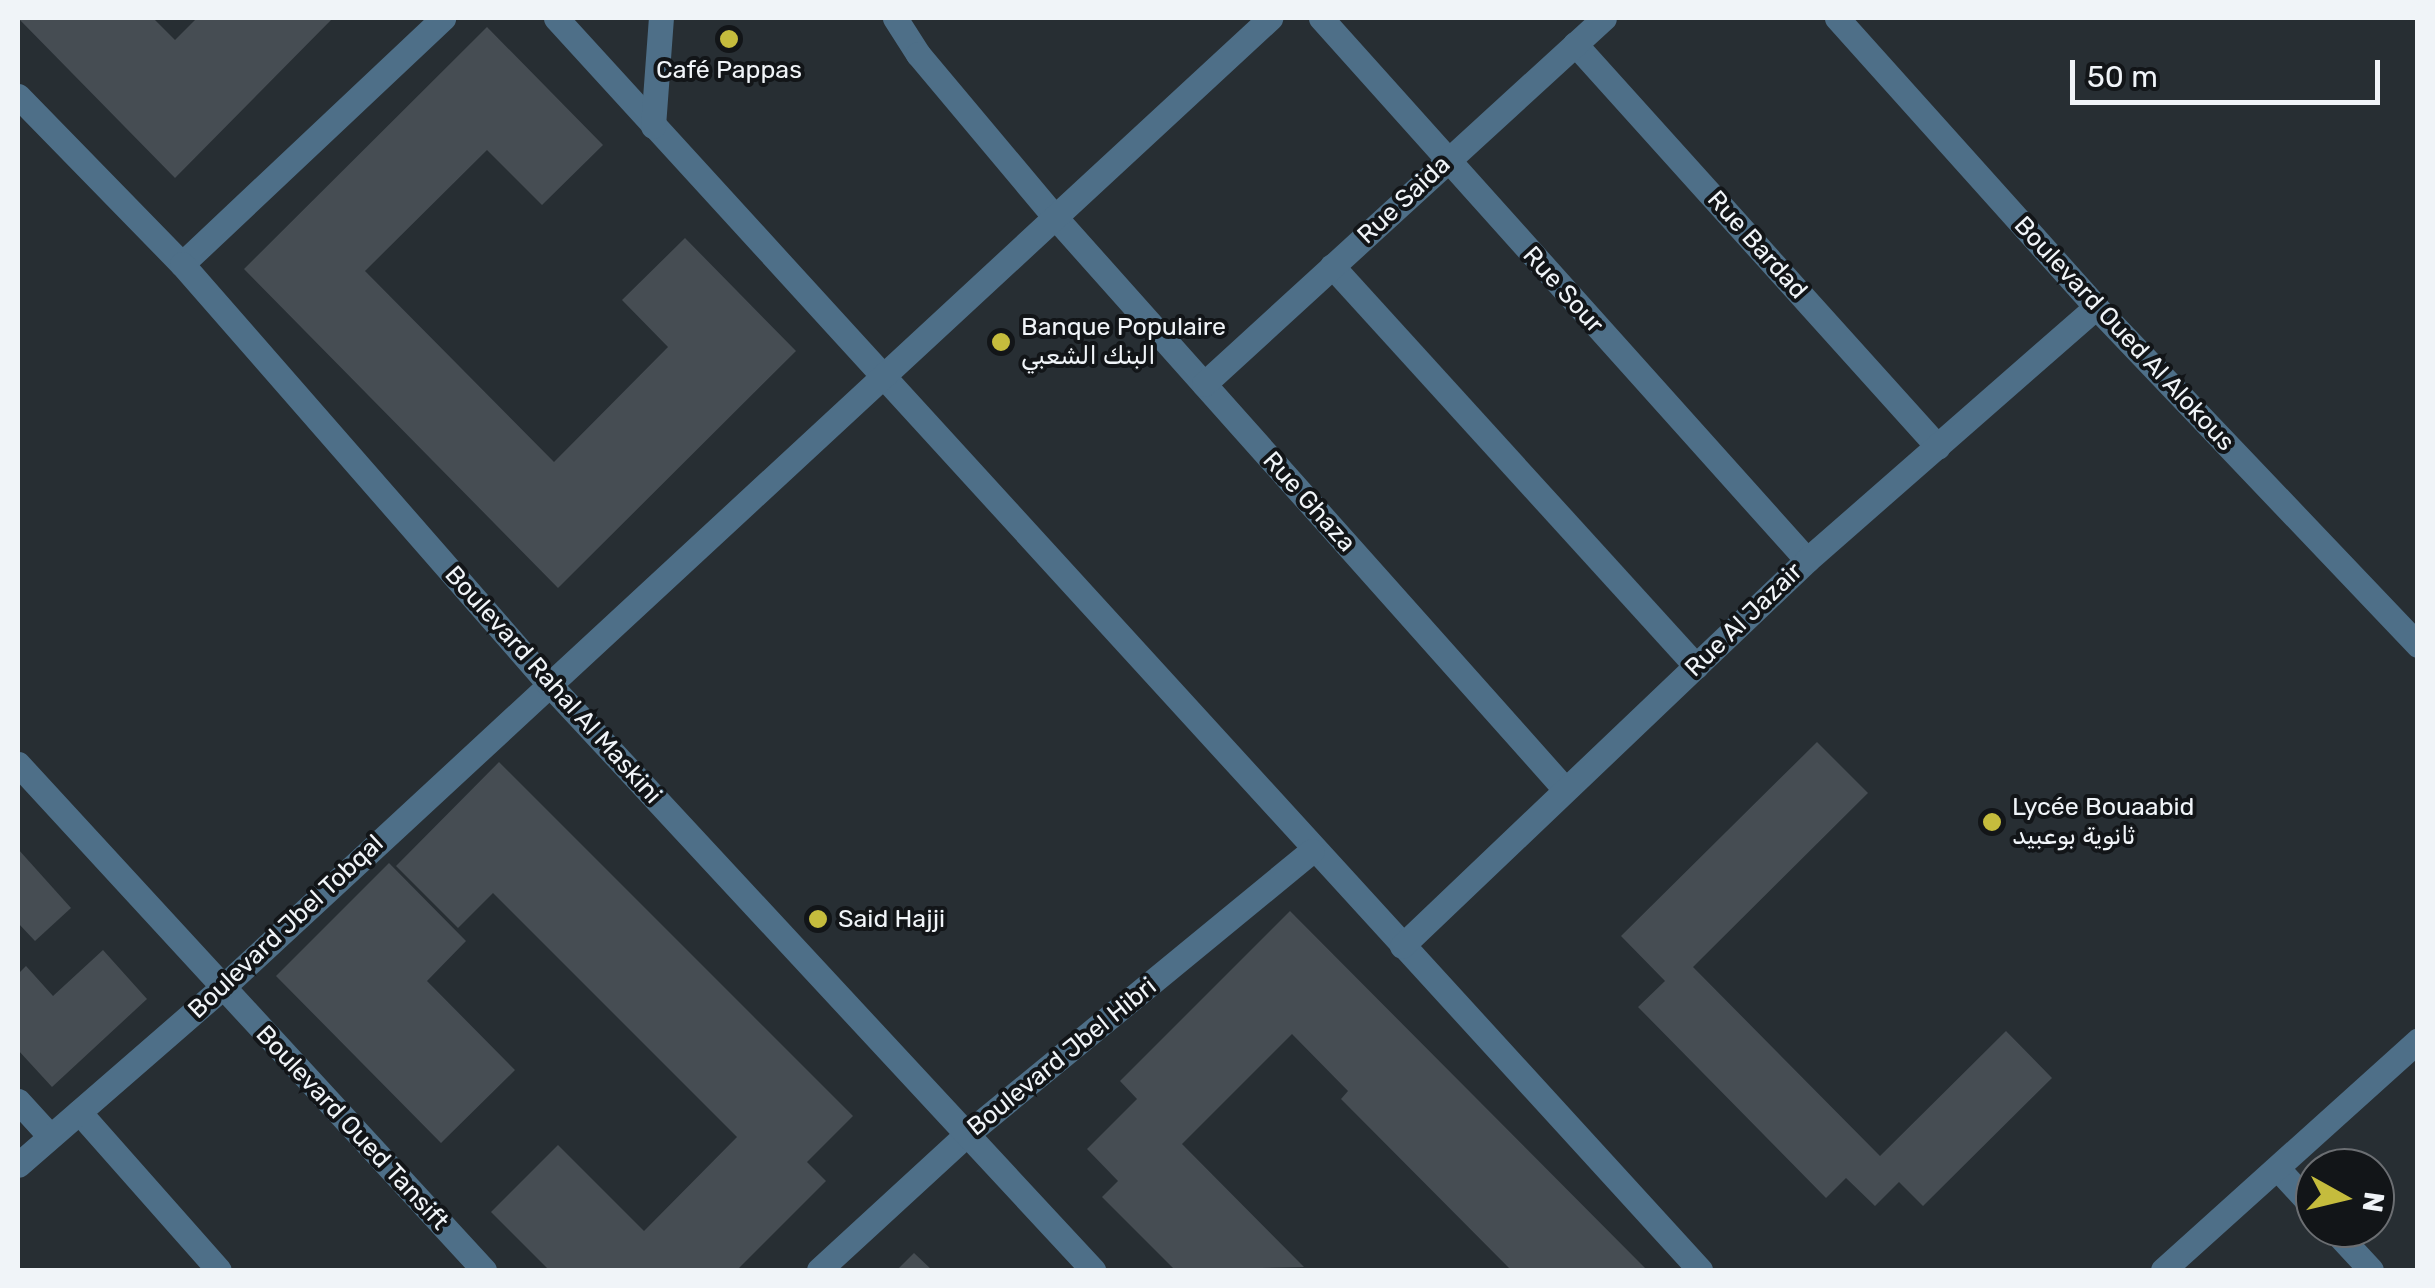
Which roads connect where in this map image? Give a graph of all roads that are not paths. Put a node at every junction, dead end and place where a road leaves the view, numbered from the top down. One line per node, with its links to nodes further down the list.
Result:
1 (442, 18): 14 (street)
2 (556, 18): 11 (street)
3 (661, 18): 11 (street)
4 (895, 18): 13 (street, Rue Ghaza)
5 (1270, 18): 13 (street, Boulevard Jbel Tobqal)
6 (1321, 18): 12 (street, Rue Sour)
7 (1604, 18): 9 (street, Rue Saida)
8 (1837, 18): 16 (street, Boulevard Oued Al Alokous)
9 (1575, 44): 12 (street, Rue Saida); 19 (street, Rue Bardad)
10 (18, 96): 14 (street, Boulevard Rahal Al Maskini)
11 (653, 126): 17 (street)
12 (1446, 160): 15 (street, Rue Saida); 20 (street, Rue Sour)
13 (1055, 217): 17 (street, Boulevard Jbel Tobqal); 18 (street, Rue Ghaza)
14 (182, 264): 23 (street, Boulevard Rahal Al Maskini)
15 (1332, 266): 18 (street, Rue Saida); 22 (street)
16 (2096, 307): 19 (street, Rue Al Jazair); 21 (street, Boulevard Oued Al Alokous)
17 (881, 378): 23 (street, Boulevard Jbel Tobqal); 26 (street)
18 (1204, 384): 25 (street, Rue Ghaza)
19 (1938, 447): 20 (street, Rue Al Jazair)
20 (1807, 560): 22 (street, Rue Al Jazair)
21 (2418, 645)
22 (1696, 666): 25 (street, Rue Al Jazair)
23 (549, 684): 28 (street, Boulevard Jbel Tobqal); 32 (street, Boulevard Rahal Al Maskini)
24 (18, 764): 28 (street, Boulevard Oued Tansift)
25 (1563, 788): 27 (street, Rue Al Jazair)
26 (1312, 851): 27 (street); 32 (street, Boulevard Jbel Hibri)
27 (1402, 946): 42 (street)
28 (223, 987): 31 (street, Boulevard Jbel Tobqal); 39 (street, Boulevard Oued Tansift)
29 (2418, 1040): 35 (street)
30 (18, 1100): 33 (street)
31 (78, 1112): 33 (street, Boulevard Jbel Tobqal); 38 (street)
32 (967, 1134): 40 (street, Boulevard Jbel Hibri); 41 (street, Boulevard Rahal Al Maskini)
33 (49, 1136): 34 (street, Boulevard Jbel Tobqal)
34 (18, 1165)
35 (2279, 1170): 36 (street); 43 (street)
36 (2295, 1188)
37 (2351, 1248): 44 (street)
38 (218, 1270)
39 (484, 1270)
40 (819, 1270)
41 (1093, 1270)
42 (1700, 1270)
43 (2163, 1270)
44 (2371, 1270)

